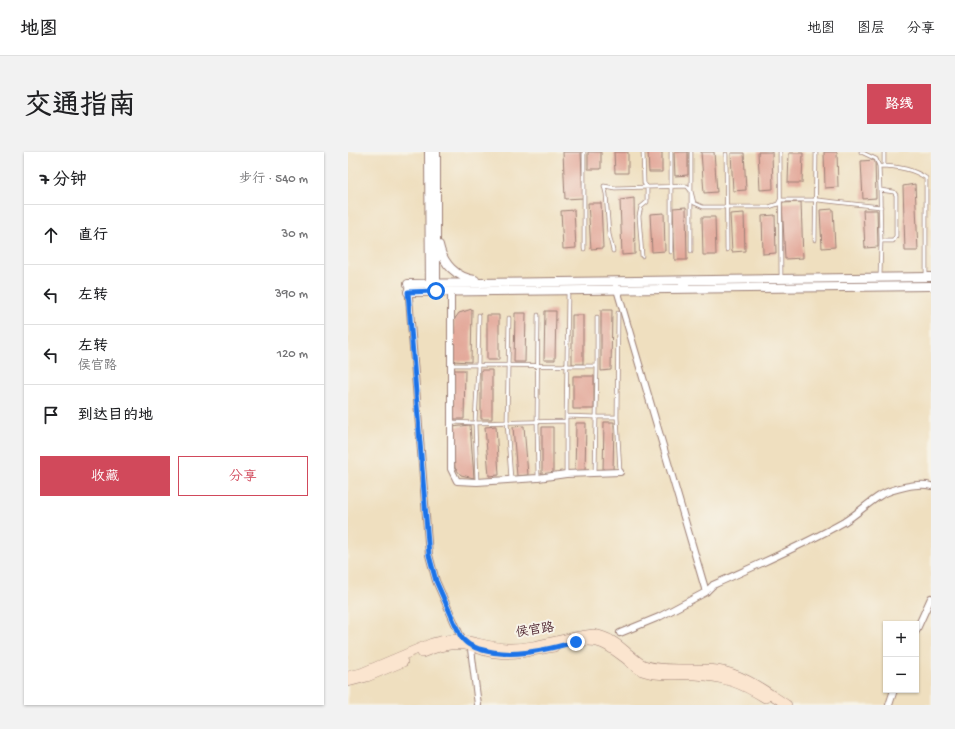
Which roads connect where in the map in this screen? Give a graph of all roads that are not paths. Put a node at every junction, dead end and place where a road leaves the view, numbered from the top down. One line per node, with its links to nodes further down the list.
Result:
1 (429, 152): 38 (street)
2 (436, 152): 22 (street)
3 (584, 152): 25 (lane)
4 (643, 152): 14 (lane)
5 (671, 152): 15 (lane)
6 (690, 152): 16 (lane)
7 (780, 152): 18 (lane)
8 (816, 152): 19 (lane)
9 (861, 152): 12 (lane)
10 (884, 152): 13 (lane)
11 (726, 154): 20 (lane)
12 (879, 166): 13 (lane); 17 (lane)
13 (884, 166): 32 (lane)
14 (647, 187): 15 (lane); 27 (lane); 30 (lane)
15 (671, 187): 16 (lane); 29 (lane)
16 (691, 190): 20 (lane); 28 (lane)
17 (880, 190): 21 (lane); 24 (lane)
18 (780, 200): 19 (lane); 20 (lane); 33 (lane)
19 (816, 200): 21 (lane); 23 (lane)
20 (726, 207): 26 (lane)
21 (881, 207): 24 (lane)
22 (436, 233): 35 (street); 38 (street)
23 (815, 240)
24 (881, 242): 31 (lane)
25 (584, 249)
26 (727, 250)
27 (613, 251)
28 (691, 251)
29 (671, 252)
30 (642, 256)
31 (880, 277): 32 (street); 33 (street)
32 (929, 277)
33 (781, 278): 34 (street)
34 (615, 282): 36 (street); 40 (street)
35 (496, 283): 36 (street); 38 (street)
36 (568, 286): 40 (street); 41 (street); 51 (lane)
37 (931, 286): 40 (street)
38 (433, 287): 39 (street); 41 (street)
39 (408, 288): 72 (street)
40 (617, 290): 68 (street)
41 (451, 291): 47 (street)
42 (618, 313): 55 (lane)
43 (479, 315): 48 (lane)
44 (538, 315): 50 (lane)
45 (597, 317): 52 (lane)
46 (509, 318): 49 (lane)
47 (451, 365): 48 (lane); 57 (street)
48 (478, 365): 49 (lane); 60 (lane)
49 (508, 365): 50 (lane); 58 (lane)
50 (537, 366): 51 (lane); 59 (lane)
51 (567, 366): 52 (lane); 53 (lane)
52 (597, 366): 54 (lane)
53 (566, 416): 54 (lane); 56 (lane)
54 (596, 417): 55 (lane); 62 (lane)
55 (617, 418): 61 (lane)
56 (566, 421): 59 (lane); 63 (lane)
57 (451, 422): 60 (lane); 66 (street)
58 (507, 422): 59 (lane); 60 (lane); 65 (lane)
59 (537, 422): 64 (lane)
60 (475, 423): 66 (lane)
61 (620, 472): 62 (street)
62 (595, 473): 63 (street)
63 (566, 474): 64 (street)
64 (538, 478): 65 (street)
65 (511, 480): 66 (street)
66 (477, 482)
67 (931, 486): 68 (street)
68 (706, 592): 71 (street)
69 (931, 598): 70 (street)
70 (919, 624)
71 (620, 633)
72 (462, 639): 73 (street); 74 (main road, 侯官路); 77 (main road, 侯官路)
73 (470, 646): 75 (main road, 侯官路); 77 (main road, 侯官路); 78 (street)
74 (348, 676)
75 (348, 682)
76 (893, 693): 79 (street)
77 (781, 704)
78 (478, 705)
79 (889, 705)

